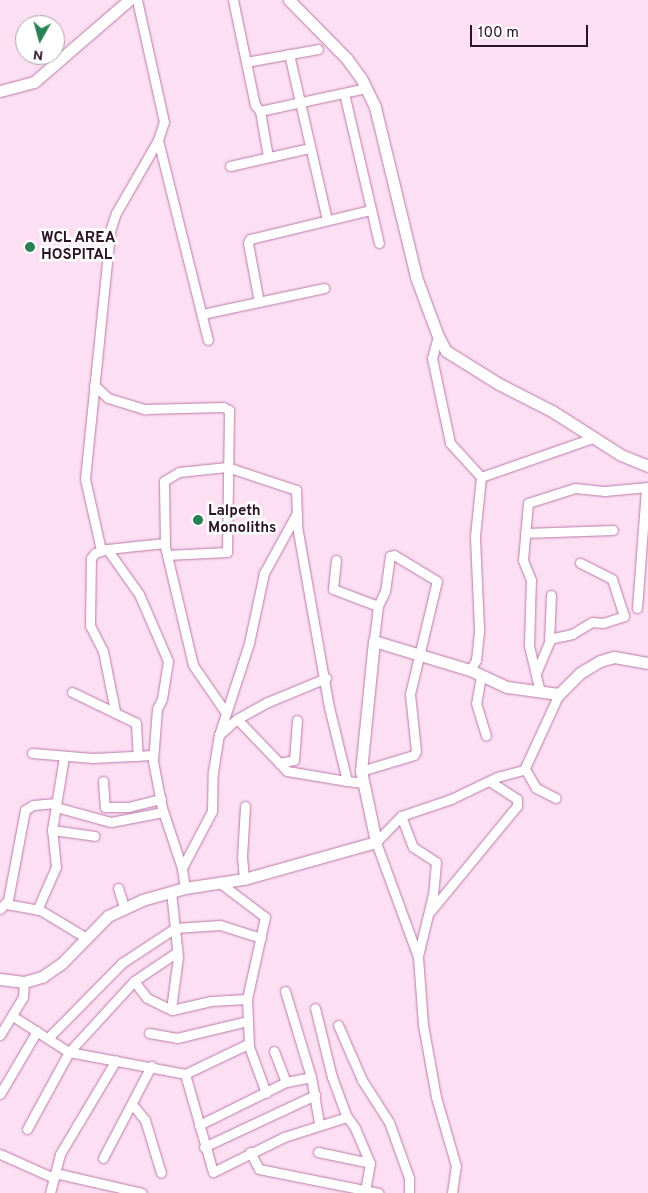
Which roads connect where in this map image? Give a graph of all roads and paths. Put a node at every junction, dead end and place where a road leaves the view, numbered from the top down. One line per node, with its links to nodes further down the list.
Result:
1 (129, 0): 9 (main road)
2 (137, 0): 13 (street)
3 (233, 0): 7 (street)
4 (289, 0): 8 (main road)
5 (318, 49): 6 (street)
6 (289, 54): 7 (street); 11 (street)
7 (246, 62): 12 (street)
8 (366, 88): 10 (street); 23 (main road)
9 (0, 91)
10 (344, 93): 11 (street); 17 (street)
11 (299, 104): 12 (street); 14 (street)
12 (260, 111): 15 (street)
13 (158, 140): 22 (street); 25 (street)
14 (310, 148): 15 (street); 18 (street)
15 (268, 157): 16 (street)
16 (230, 166)
17 (370, 210): 18 (street); 19 (street)
18 (326, 220): 21 (street)
19 (379, 243)
20 (324, 288): 21 (street)
21 (260, 302): 22 (street)
22 (202, 314): 24 (street)
23 (438, 336): 26 (main road); 29 (street)
24 (208, 340)
25 (94, 385): 28 (street); 35 (street)
26 (593, 438): 27 (main road); 29 (street)
27 (648, 466)
28 (230, 468): 31 (street); 34 (street); 36 (street)
29 (481, 477): 46 (street)
30 (647, 487): 33 (street); 41 (street)
31 (297, 513): 49 (street); 54 (street)
32 (613, 530): 33 (street)
33 (525, 533): 47 (street)
34 (165, 543): 35 (street); 36 (street)
35 (104, 550): 53 (street); 62 (street)
36 (167, 555): 54 (street)
37 (336, 560): 40 (street)
38 (580, 563): 42 (street)
39 (551, 595): 42 (street)
40 (378, 606): 43 (street); 44 (street)
41 (637, 608)
42 (549, 639): 47 (street)
43 (374, 641): 44 (main road); 65 (main road)
44 (418, 653): 46 (main road); 65 (street)
45 (648, 663): 52 (main road)
46 (470, 670): 48 (main road)
47 (536, 674): 51 (street)
48 (480, 676): 51 (main road); 58 (street)
49 (326, 678): 55 (street); 67 (street)
50 (72, 692): 53 (street)
51 (540, 692): 52 (main road)
52 (559, 694): 64 (street)
53 (115, 711): 60 (street)
54 (226, 713): 57 (street)
55 (237, 719): 57 (street); 63 (street)
56 (297, 720): 63 (street)
57 (219, 735): 79 (street)
58 (486, 735)
59 (32, 753): 61 (street)
60 (138, 756): 61 (street); 62 (street)
61 (64, 757): 72 (street)
62 (153, 758): 71 (street)
63 (279, 763): 67 (street)
64 (525, 769): 68 (street); 70 (street)
65 (361, 771): 69 (main road)
66 (103, 781): 71 (street)
67 (347, 781): 69 (street)
68 (489, 781): 75 (street); 88 (street)
69 (364, 783): 78 (main road)
70 (556, 798)
71 (161, 799): 74 (street)
72 (56, 803): 74 (street); 76 (street); 85 (street)
73 (245, 806): 80 (street)
74 (163, 812): 79 (street)
75 (401, 816): 78 (street); 88 (street)
76 (52, 830): 77 (street); 87 (street)
77 (95, 836)
78 (376, 842): 80 (main road); 93 (street)
79 (182, 868): 83 (street)
80 (244, 879): 81 (main road)
81 (220, 883): 83 (main road); 91 (street)
82 (118, 888): 86 (street)
83 (185, 888): 84 (main road)
84 (171, 892): 86 (main road); 89 (street)
85 (3, 907): 87 (street)
86 (124, 907): 90 (main road)
87 (36, 910): 90 (street)
88 (429, 912): 93 (street)
89 (175, 928): 91 (street); 92 (street); 107 (street)
90 (86, 937): 96 (main road)
91 (261, 938): 98 (street)
92 (177, 952): 95 (street); 100 (street)
93 (418, 957): 137 (street)
94 (0, 979): 96 (main road)
95 (134, 981): 100 (street); 110 (street)
96 (24, 982): 101 (street)
97 (285, 991): 114 (street)
98 (247, 999): 100 (street); 102 (street)
99 (315, 1008): 120 (street)
100 (171, 1009)
101 (14, 1017): 104 (street); 106 (street)
102 (248, 1021): 105 (street); 108 (street)
103 (338, 1025): 136 (street)
104 (37, 1031): 107 (street); 117 (street)
105 (149, 1034)
106 (0, 1035)
107 (48, 1038): 110 (street)
108 (249, 1045): 113 (street); 116 (street)
109 (274, 1051): 115 (street)
110 (69, 1052): 111 (street); 123 (street)
111 (116, 1060): 112 (street); 131 (street)
112 (151, 1066): 113 (street); 119 (street)
113 (185, 1074): 122 (street)
114 (311, 1077): 115 (street); 118 (street)
115 (286, 1082): 116 (street)
116 (266, 1093): 122 (street)
117 (0, 1094)
118 (316, 1095): 121 (street); 124 (street)
119 (132, 1104): 128 (street); 130 (street)
120 (347, 1117): 121 (street); 129 (street)
121 (319, 1123): 125 (street)
122 (199, 1124): 124 (street)
123 (27, 1129)
124 (204, 1147): 125 (street)
125 (250, 1152): 132 (street)
126 (318, 1152): 129 (street)
127 (0, 1154): 131 (street)
128 (103, 1158)
129 (370, 1163): 132 (street)
130 (161, 1173)
131 (54, 1175): 133 (street); 134 (street)
132 (365, 1192): 135 (street)
133 (51, 1193)
134 (142, 1193)
135 (379, 1193)
136 (409, 1193)
137 (454, 1193)

